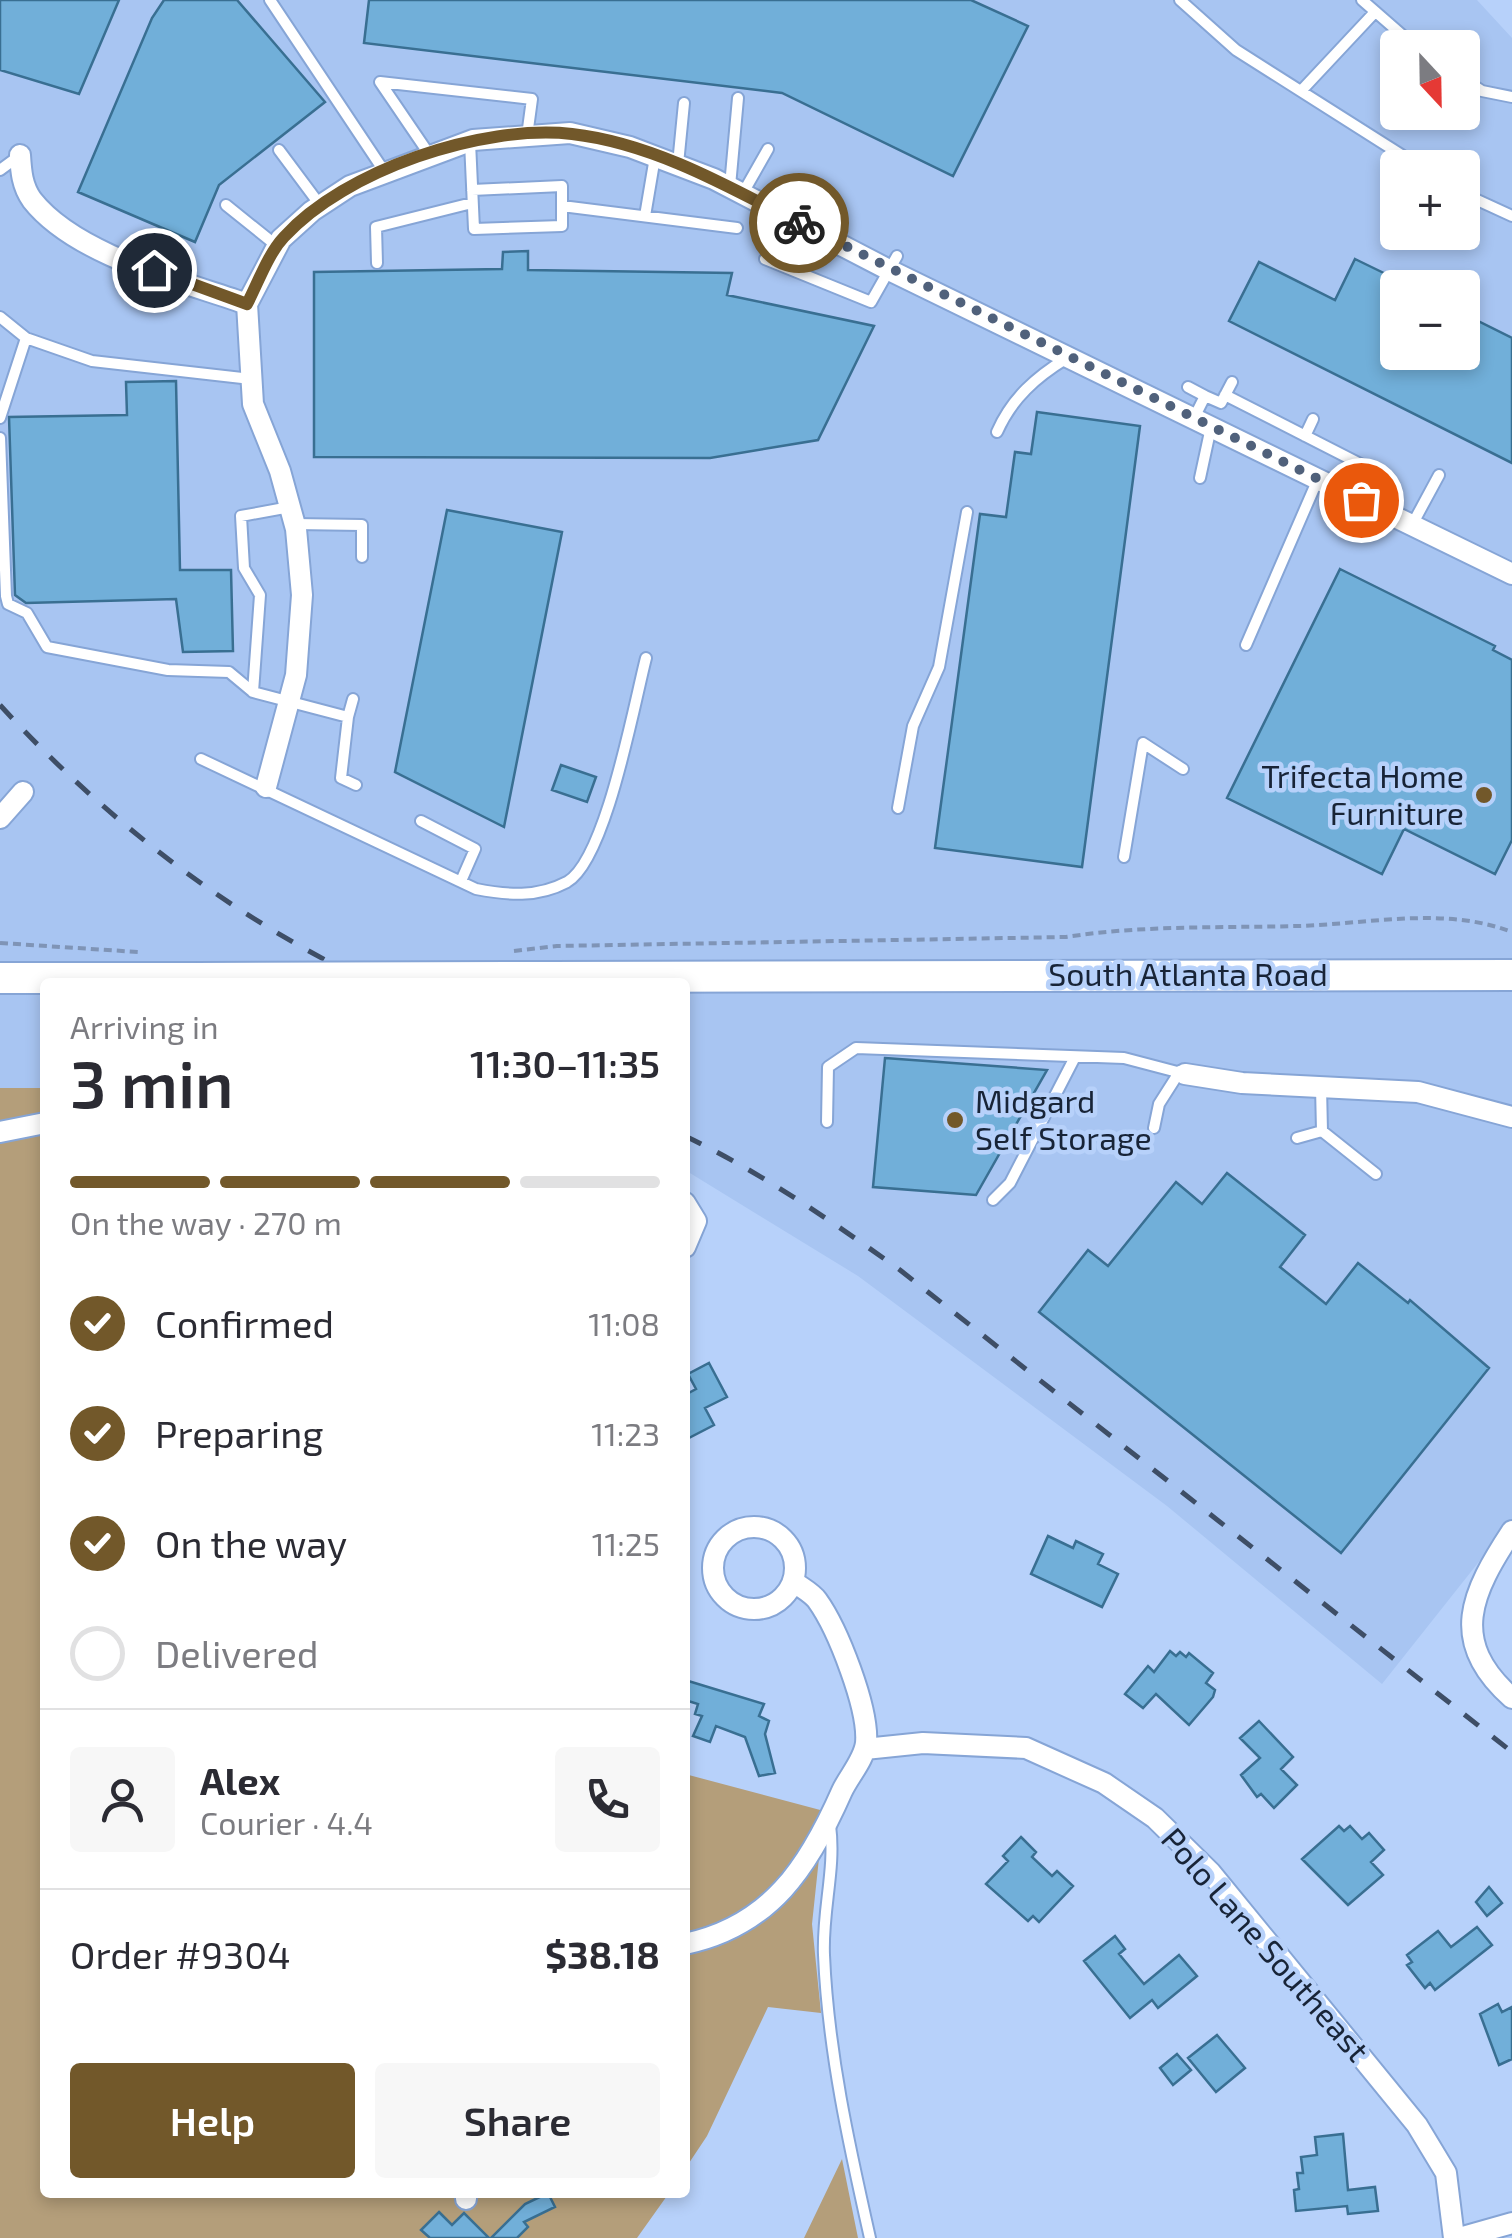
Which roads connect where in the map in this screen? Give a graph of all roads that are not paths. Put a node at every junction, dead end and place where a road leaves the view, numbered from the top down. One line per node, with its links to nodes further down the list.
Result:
1 (270, 0): 21 (lane)
2 (1180, 0): 7 (lane)
3 (1362, 0): 4 (lane)
4 (1375, 12): 5 (lane); 7 (lane)
5 (1396, 30)
6 (1480, 90): 8 (lane)
7 (1301, 92): 15 (lane)
8 (1512, 96)
9 (738, 98): 23 (lane)
10 (684, 103): 19 (lane)
11 (527, 136): 12 (street); 16 (lane); 18 (street)
12 (470, 141): 16 (street); 22 (lane)
13 (280, 150): 27 (lane)
14 (768, 150): 23 (lane)
15 (1393, 150)
16 (429, 154): 21 (street)
17 (20, 156): 20 (lane); 36 (street)
18 (656, 156): 19 (street); 29 (lane)
19 (678, 165): 23 (street)
20 (0, 170)
21 (384, 171): 27 (street)
22 (472, 190): 25 (lane); 28 (lane)
23 (736, 190): 35 (street)
24 (1480, 201): 30 (lane)
25 (472, 204): 28 (lane); 34 (lane)
26 (226, 205): 32 (lane)
27 (320, 205): 32 (street)
28 (562, 206): 29 (lane)
29 (645, 216): 31 (lane)
30 (1512, 216)
31 (738, 228)
32 (277, 247): 36 (street)
33 (765, 259): 35 (lane)
34 (377, 263)
35 (893, 263): 39 (street)
36 (247, 304): 40 (street)
37 (0, 317): 38 (lane)
38 (26, 338): 40 (lane); 45 (lane)
39 (1068, 358): 47 (street); 48 (lane)
40 (252, 379): 58 (street)
41 (1232, 382): 43 (lane)
42 (1188, 386): 44 (lane)
43 (1225, 395): 44 (lane); 49 (lane)
44 (1205, 396): 47 (lane)
45 (0, 418)
46 (1313, 420): 49 (lane)
47 (1202, 423): 53 (lane); 55 (street)
48 (997, 432)
49 (1304, 436): 51 (lane)
50 (0, 438): 64 (lane)
51 (1376, 472): 54 (lane); 56 (lane)
52 (1439, 475): 59 (lane)
53 (1200, 478)
54 (1388, 478)
55 (1318, 479): 56 (street); 62 (lane)
56 (1361, 500): 59 (street)
57 (967, 512): 73 (lane)
58 (292, 516): 60 (lane); 64 (lane); 65 (street)
59 (1412, 525): 61 (street)
60 (362, 558)
61 (1512, 574)
62 (1246, 645)
63 (646, 658): 77 (lane)
64 (254, 692): 65 (lane)
65 (290, 699): 67 (lane); 71 (street)
66 (353, 699): 67 (lane)
67 (348, 717): 70 (lane)
68 (201, 759): 71 (lane)
69 (1183, 769): 76 (lane)
70 (356, 785)
71 (266, 787): 77 (lane)
72 (23, 792): 74 (street)
73 (898, 808)
74 (0, 818)
75 (421, 821): 77 (lane)
76 (1124, 857)
77 (461, 882)
78 (1512, 974): 79 (main road, South Atlanta Road, bridge)
79 (0, 978)
80 (1075, 1056): 81 (lane); 84 (lane); 91 (lane)
81 (1182, 1072): 82 (street); 86 (lane)
82 (1321, 1086): 83 (street); 87 (lane)
83 (1512, 1117)
84 (826, 1122)
85 (40, 1125): 88 (street)
86 (1154, 1128)
87 (1322, 1131): 89 (lane); 90 (lane)
88 (0, 1132)
89 (1298, 1138)
90 (1376, 1174)
91 (993, 1200)
92 (690, 1209): 93 (street)
93 (690, 1239)
94 (1512, 1531): 96 (street)
95 (793, 1581): 95 (street); 97 (street)
96 (1512, 1698)
97 (865, 1749): 98 (street); 102 (street, Polo Lane Southeast)
98 (830, 1824): 99 (street); 101 (lane)
99 (690, 1942)
100 (1512, 2224): 102 (street)
101 (870, 2238)
102 (1456, 2238)

